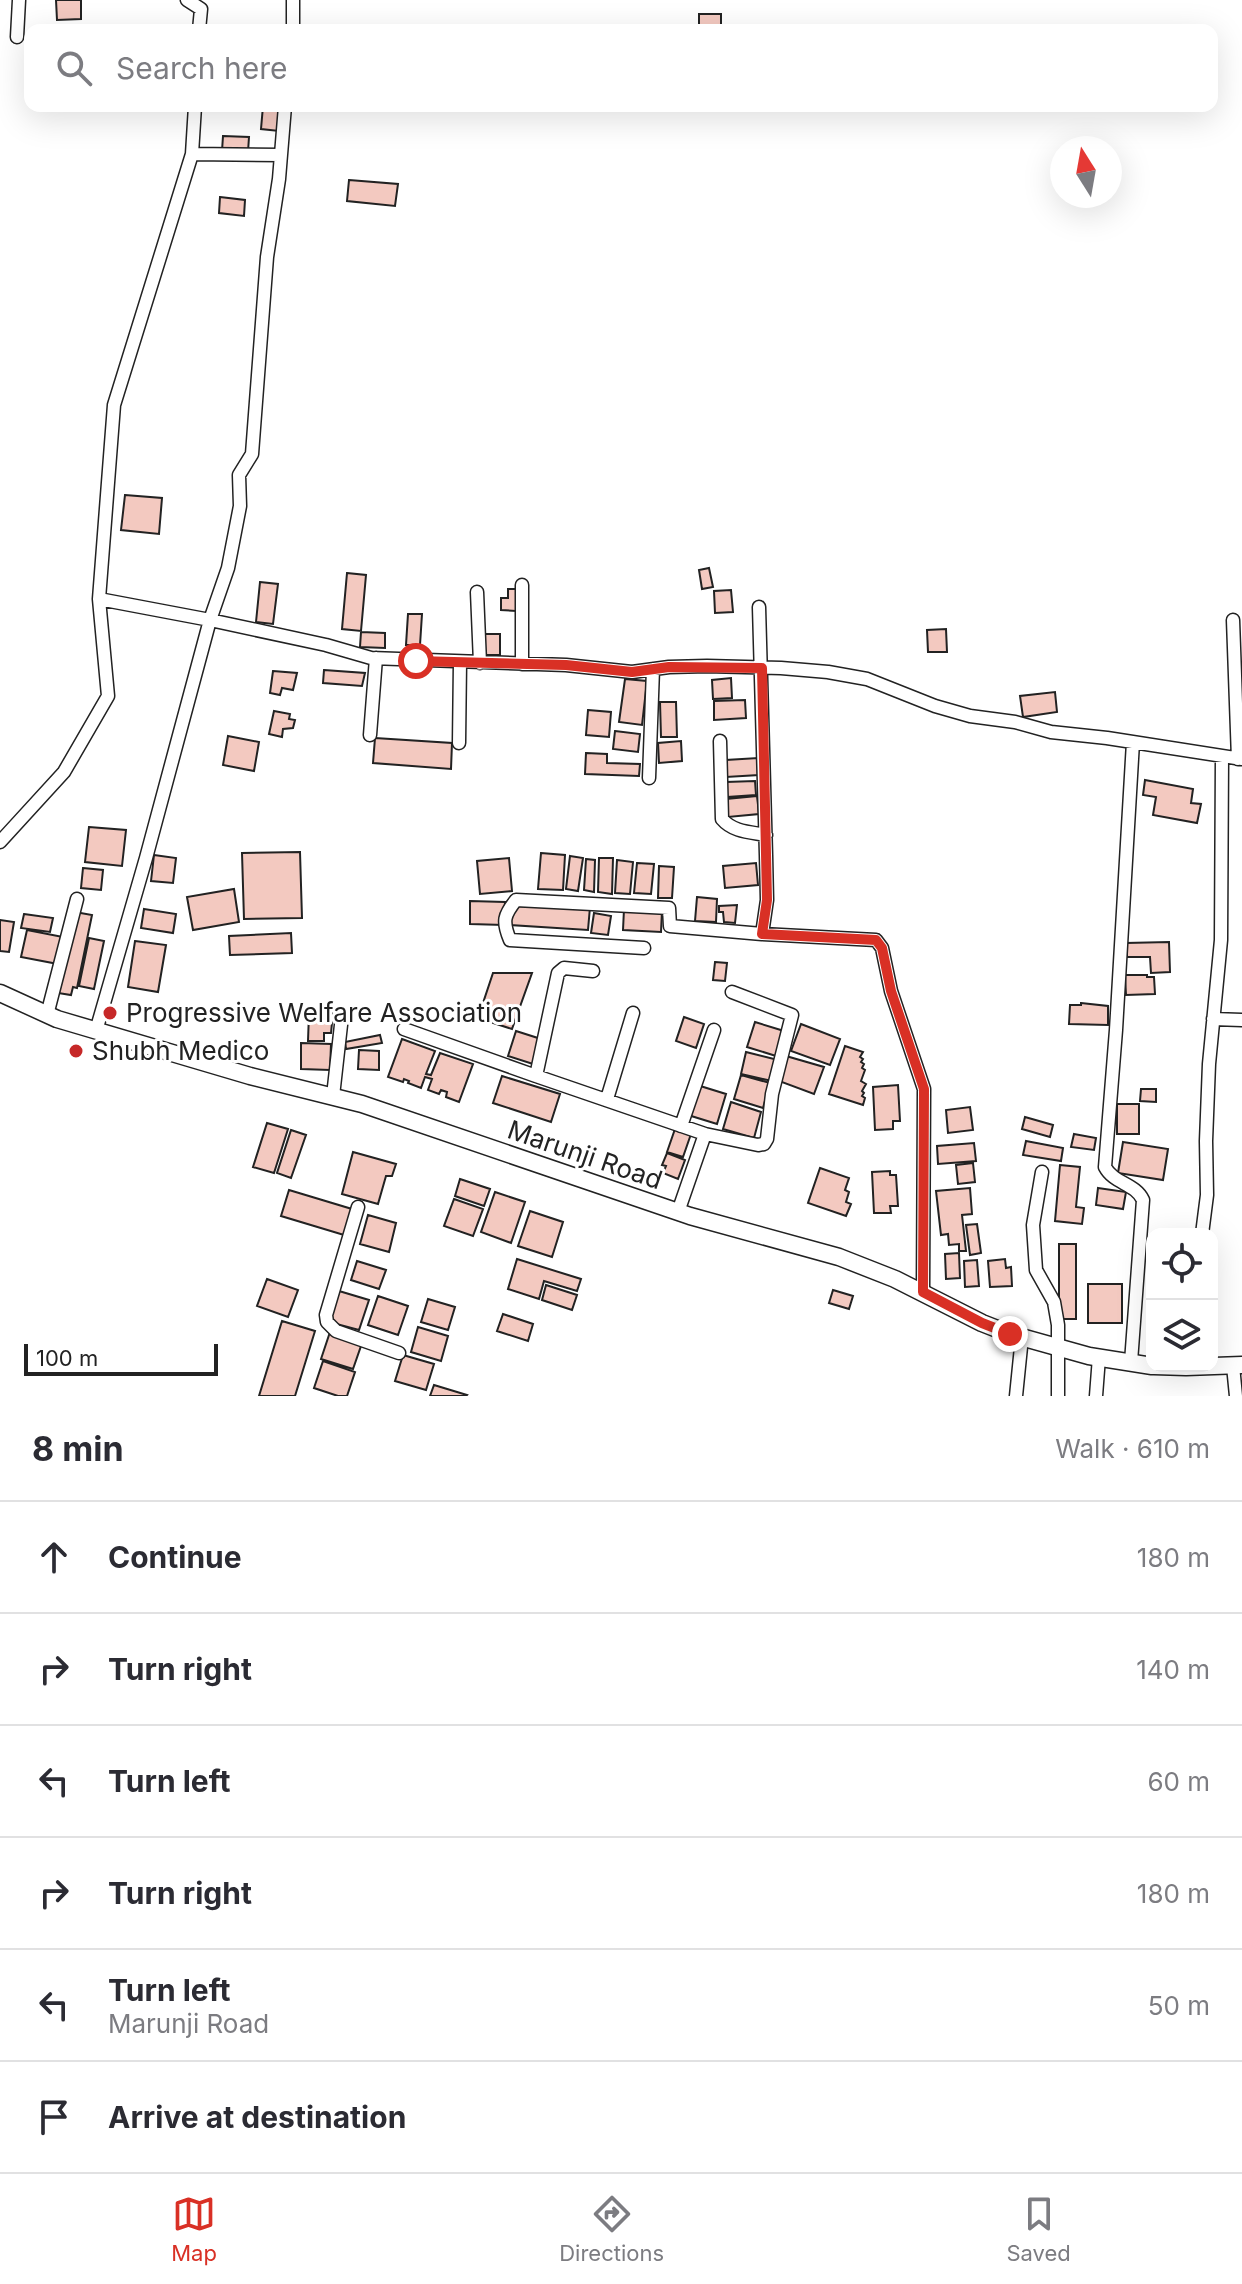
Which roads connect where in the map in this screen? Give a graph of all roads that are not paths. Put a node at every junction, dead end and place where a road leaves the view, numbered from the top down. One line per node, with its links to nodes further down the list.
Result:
1 (19, 0): 6 (street)
2 (187, 0): 4 (street)
3 (293, 0): 5 (street)
4 (200, 24)
5 (293, 24)
6 (17, 37)
7 (195, 112): 9 (street)
8 (285, 112): 10 (street)
9 (192, 154): 10 (street); 13 (street)
10 (281, 155): 15 (street)
11 (522, 585): 20 (street)
12 (477, 592): 19 (street)
13 (99, 599): 15 (street); 31 (street)
14 (759, 607): 21 (street)
15 (210, 620): 17 (street); 45 (street)
16 (1233, 620): 28 (street)
17 (376, 658): 18 (street); 23 (street)
18 (460, 662): 19 (street); 26 (street)
19 (480, 663): 20 (street)
20 (522, 664): 22 (street)
21 (762, 668): 22 (street); 25 (street); 30 (street)
22 (653, 669): 29 (street)
23 (370, 735)
24 (720, 741): 30 (street)
25 (1133, 742): 27 (street); 60 (street)
26 (459, 743)
27 (1222, 756): 28 (street); 41 (street)
28 (1240, 759)
29 (649, 778)
30 (766, 835): 33 (street)
31 (0, 842)
32 (77, 899): 39 (street)
33 (762, 934): 34 (street); 55 (street)
34 (644, 948)
35 (593, 971): 46 (street)
36 (732, 992): 50 (street)
37 (0, 993): 39 (street, Marunji Road)
38 (633, 1013): 48 (street)
39 (47, 1015): 45 (street, Marunji Road)
40 (342, 1016): 47 (street)
41 (1213, 1019): 42 (street); 54 (street)
42 (1242, 1020)
43 (404, 1029): 46 (street)
44 (714, 1030): 49 (street)
45 (96, 1031): 47 (street, Marunji Road)
46 (536, 1076): 48 (street)
47 (333, 1096): 53 (street, Marunji Road)
48 (607, 1099): 49 (street)
49 (681, 1126): 50 (street)
50 (705, 1134): 53 (street)
51 (1042, 1172): 57 (street)
52 (358, 1207): 58 (street)
53 (678, 1212): 55 (street, Marunji Road)
54 (1203, 1228)
55 (923, 1292): 56 (street, Marunji Road)
56 (1022, 1337): 57 (street, Marunji Road); 64 (street)
57 (1058, 1347): 59 (street, Marunji Road); 65 (street)
58 (399, 1353)
59 (1099, 1357): 60 (street, Marunji Road); 66 (street)
60 (1131, 1362): 61 (street, Marunji Road)
61 (1146, 1365)
62 (1218, 1366): 63 (street, Marunji Road)
63 (1238, 1366): 67 (street)
64 (1016, 1396)
65 (1058, 1396)
66 (1096, 1396)
67 (1236, 1396)

